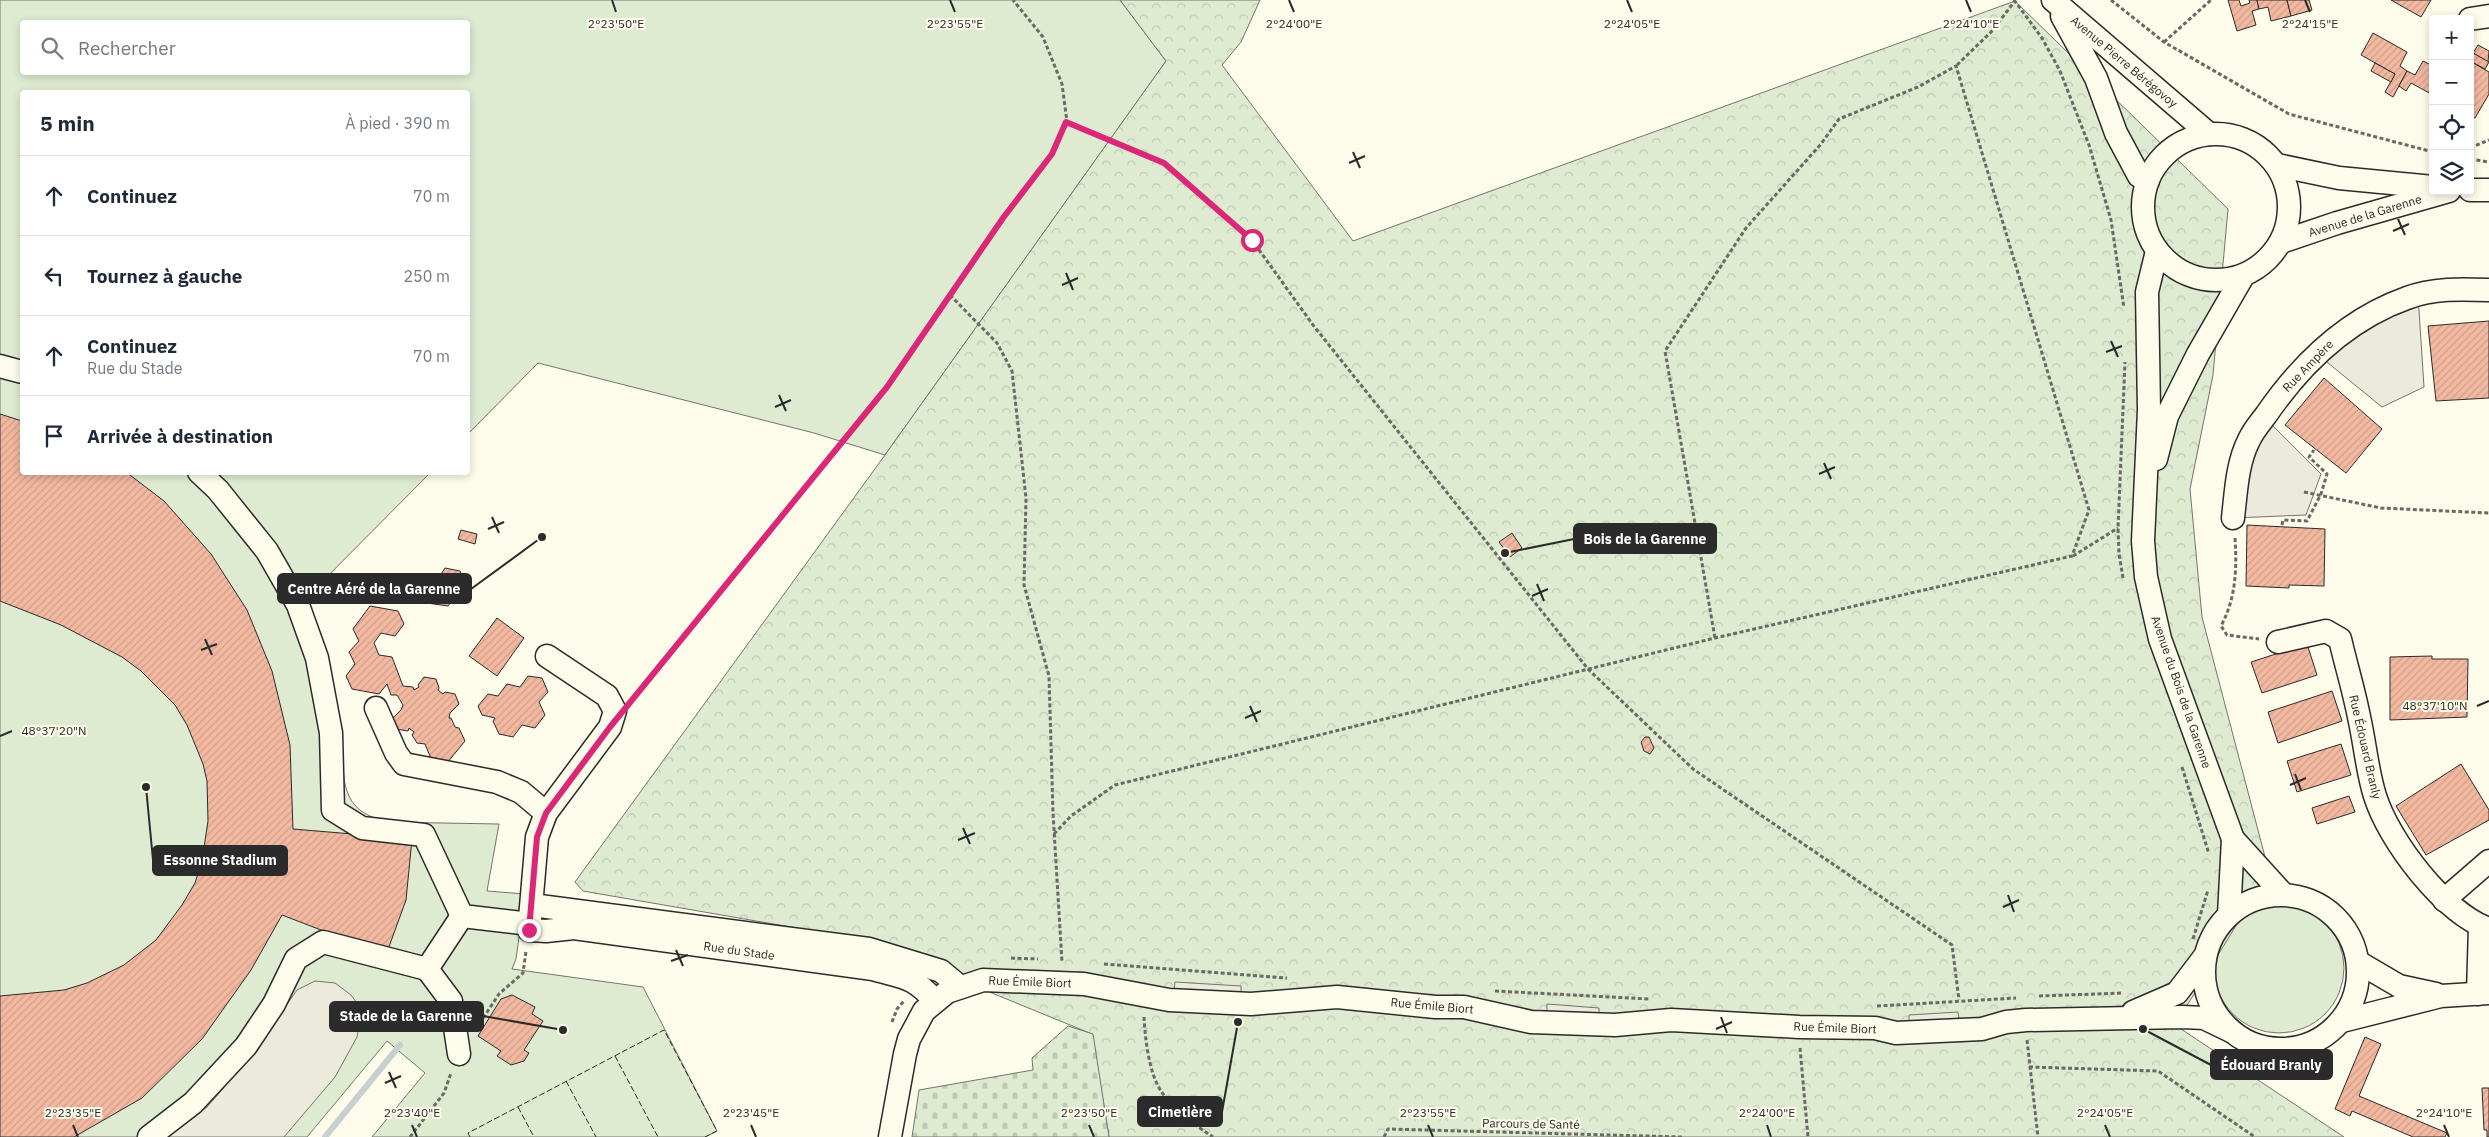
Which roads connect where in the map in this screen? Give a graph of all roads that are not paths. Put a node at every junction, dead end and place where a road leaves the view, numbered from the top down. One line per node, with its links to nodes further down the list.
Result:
1 (2054, 2): 4 (street, Avenue Pierre Bérégovoy); 6 (street, Avenue Pierre Bérégovoy)
2 (2489, 16): 3 (street)
3 (2474, 18)
4 (2209, 134): 5 (street); 6 (street)
5 (2277, 165): 7 (street, Avenue de la Garenne); 11 (street)
6 (2148, 180): 12 (street)
7 (2429, 187)
8 (2474, 190): 9 (street)
9 (2489, 190)
10 (2435, 195): 11 (street, Avenue de la Garenne)
11 (2281, 242): 13 (street)
12 (2157, 251): 13 (street); 18 (street, Avenue du Bois de la Garenne)
13 (2243, 276): 18 (street, Avenue du Bois de la Garenne)
14 (2489, 290): 19 (street, Rue Ampère)
15 (0, 366): 16 (street)
16 (20, 371)
17 (202, 475): 30 (street)
18 (2143, 511): 24 (street, Avenue du Bois de la Garenne)
19 (2234, 518)
20 (2278, 642): 27 (street, Rue Édouard Branly)
21 (547, 656): 23 (street)
22 (376, 708): 23 (street)
23 (546, 813): 28 (street)
24 (2233, 839): 26 (street, Avenue du Bois de la Garenne); 29 (street, Avenue du Bois de la Garenne)
25 (2489, 861): 27 (street)
26 (2283, 894): 29 (street); 33 (street)
27 (2444, 900): 31 (street, Rue Édouard Branly)
28 (531, 914): 30 (street); 35 (street, Rue du Stade); 38 (street, Rue du Stade)
29 (2229, 915): 32 (street)
30 (462, 916): 34 (street)
31 (2485, 928): 36 (street, Rue Édouard Branly)
32 (2199, 948): 39 (street, Rue Émile Biort); 41 (street)
33 (2358, 962): 37 (street); 40 (street)
34 (427, 969): 42 (street); 43 (street)
35 (959, 986): 38 (street, Rue Émile Biort); 39 (street, Rue Émile Biort)
36 (2484, 994): 37 (street)
37 (2441, 996): 40 (street)
38 (930, 1006): 44 (street)
39 (2068, 1018): 41 (street, Rue Émile Biort)
40 (2342, 1021): 41 (street)
41 (2231, 1031)
42 (459, 1054)
43 (149, 1137)
44 (890, 1137)

